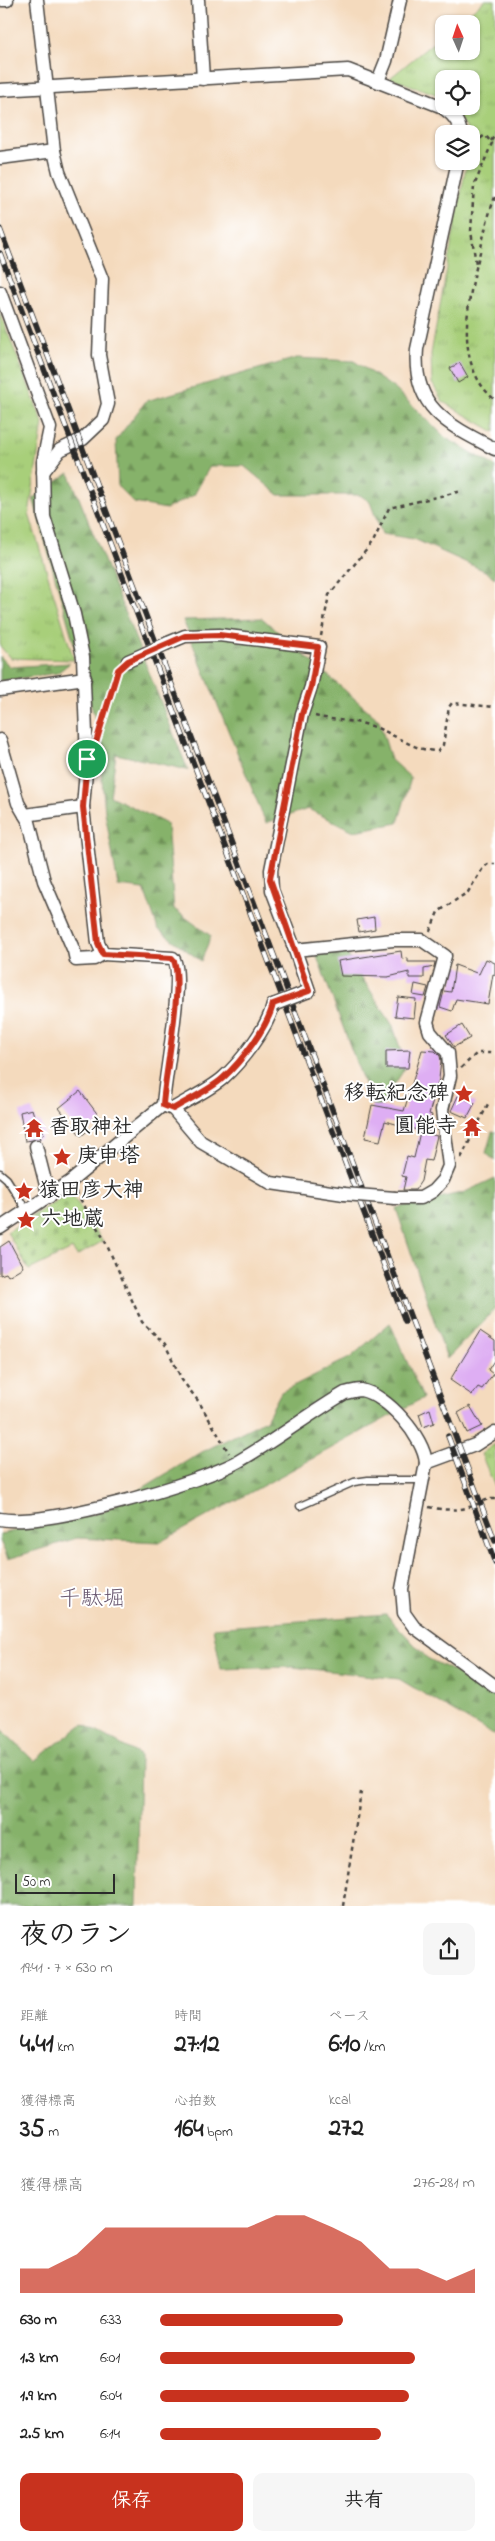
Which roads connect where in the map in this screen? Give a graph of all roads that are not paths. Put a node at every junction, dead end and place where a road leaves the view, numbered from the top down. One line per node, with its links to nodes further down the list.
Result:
1 (0, 0): 2 (street)
2 (7, 0)
3 (37, 0): 8 (street)
4 (198, 0): 6 (street)
5 (400, 0): 7 (street)
6 (203, 79): 7 (street); 8 (street)
7 (378, 81): 10 (street)
8 (46, 87): 9 (street); 11 (street)
9 (0, 90)
10 (458, 125)
11 (54, 151): 12 (street); 16 (street)
12 (0, 158)
13 (456, 170): 15 (street)
14 (0, 292): 16 (street)
15 (495, 449)
16 (43, 472): 18 (street)
17 (128, 661): 23 (street, bridge)
18 (85, 678): 19 (street); 21 (street)
19 (0, 690)
20 (0, 740): 22 (street)
21 (83, 807): 22 (street); 24 (street)
22 (25, 815): 24 (street)
23 (295, 950): 25 (street, bridge); 25 (street, bridge)
24 (103, 954): 25 (street)
25 (168, 1107): 28 (street)
26 (36, 1146): 28 (street)
27 (0, 1173): 29 (lane)
28 (49, 1197): 29 (street)
29 (27, 1211): 30 (street)
30 (0, 1228)
31 (495, 1432): 32 (street)
32 (426, 1463): 33 (street); 35 (street)
33 (423, 1480): 34 (lane); 36 (street)
34 (300, 1506)
35 (0, 1519)
36 (495, 1686)

